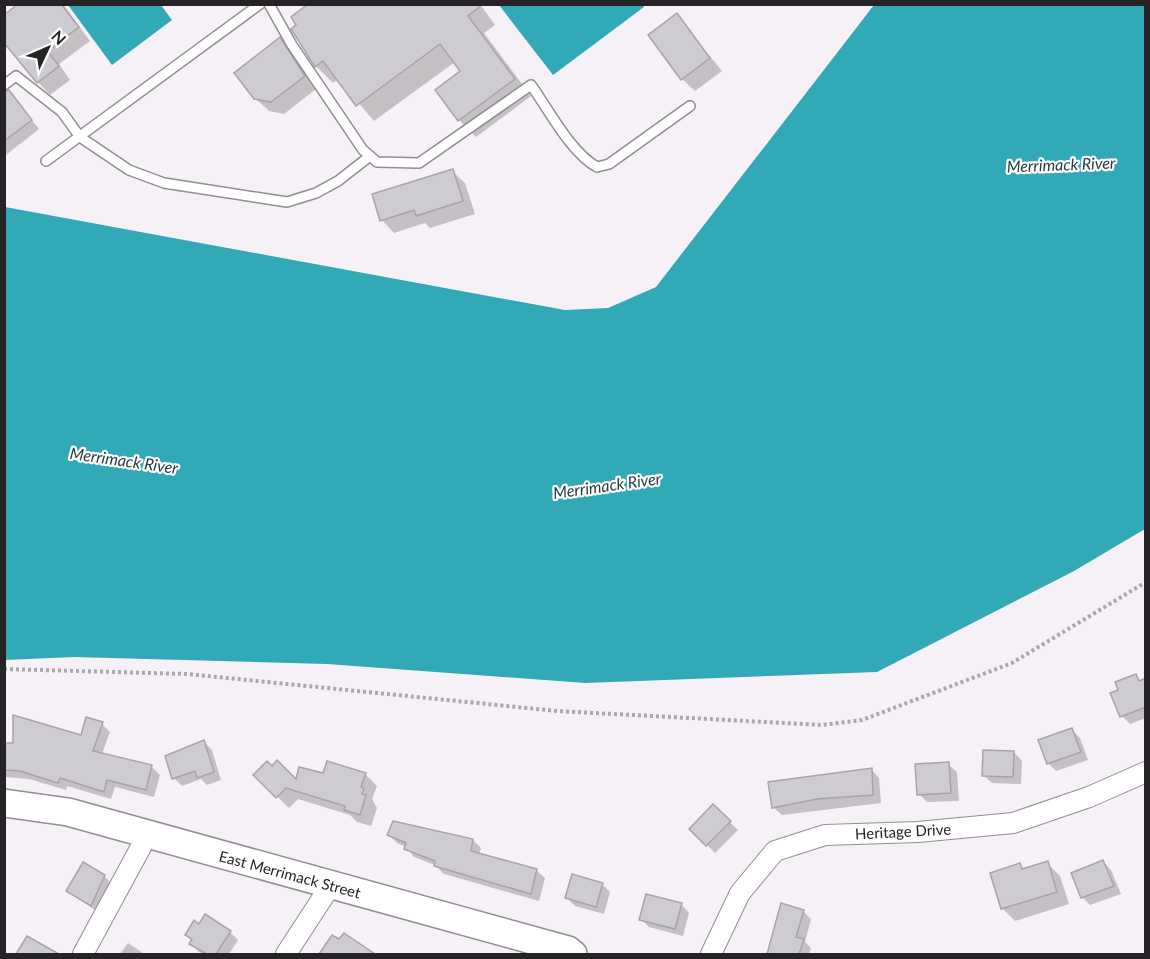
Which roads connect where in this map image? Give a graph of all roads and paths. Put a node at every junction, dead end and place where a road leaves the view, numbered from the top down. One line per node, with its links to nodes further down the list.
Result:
1 (260, 4): 5 (lane)
2 (269, 4): 6 (lane)
3 (4, 85): 5 (lane)
4 (690, 106): 6 (lane)
5 (80, 137): 6 (lane); 7 (lane)
6 (370, 156)
7 (46, 161)
8 (1146, 582): 9 (path)
9 (4, 669)
10 (1146, 772): 17 (street, Heritage Drive)
11 (4, 803): 12 (street, East Merrimack Street)
12 (148, 834): 13 (street, East Merrimack Street); 15 (street)
13 (331, 885): 14 (street, East Merrimack Street); 16 (street)
14 (574, 953)
15 (83, 954)
16 (285, 954)
17 (711, 954)

